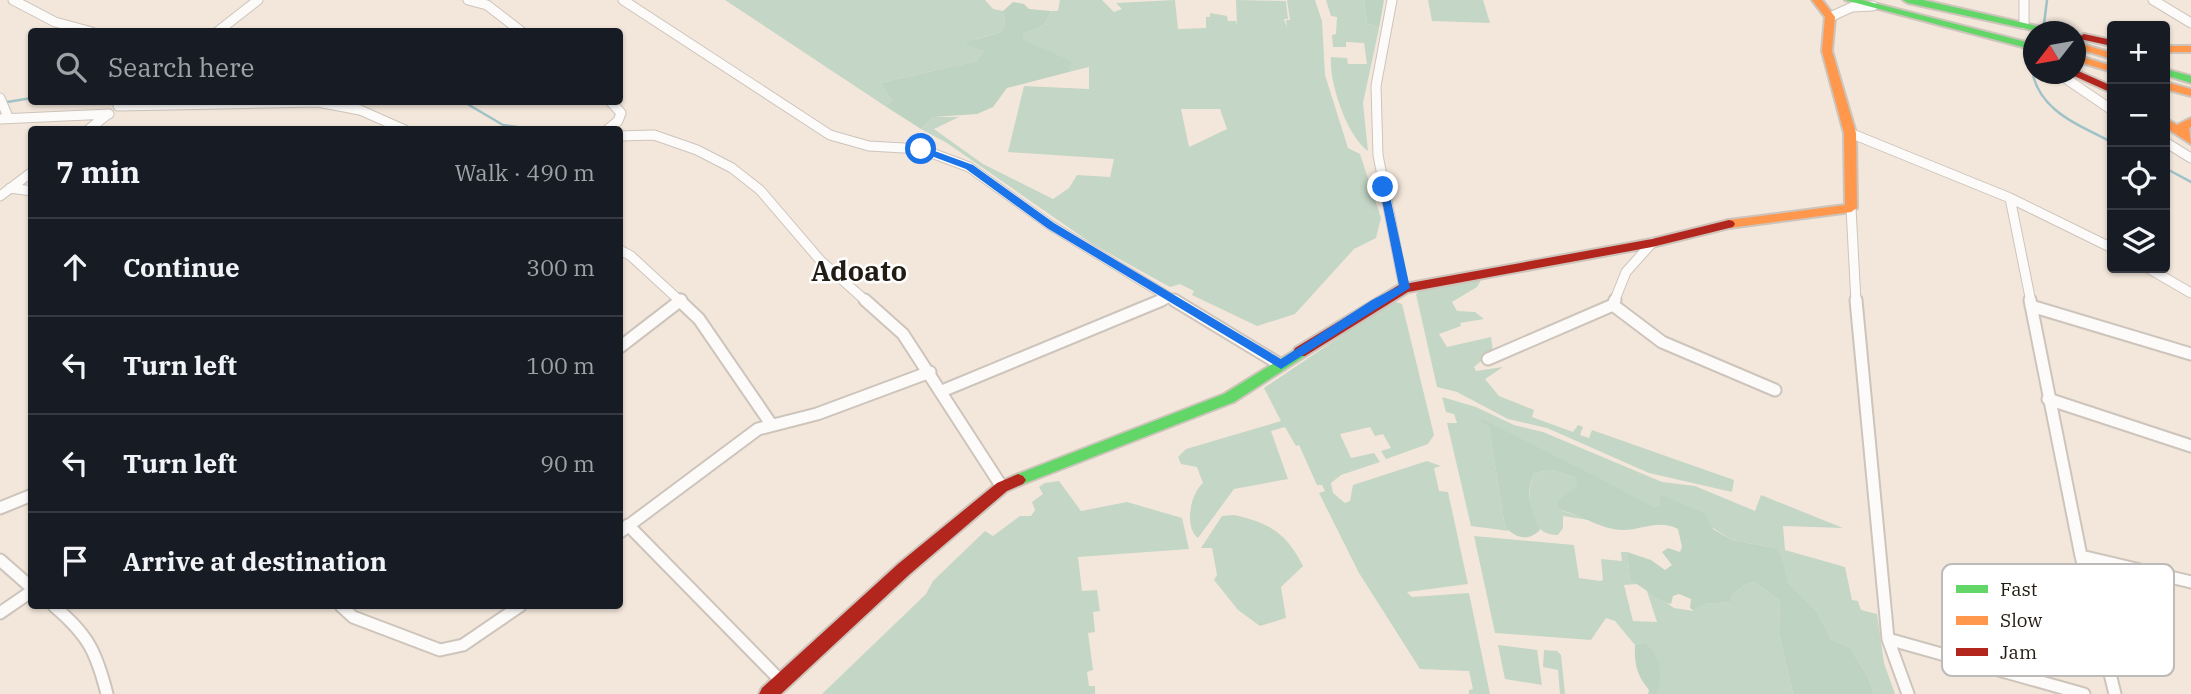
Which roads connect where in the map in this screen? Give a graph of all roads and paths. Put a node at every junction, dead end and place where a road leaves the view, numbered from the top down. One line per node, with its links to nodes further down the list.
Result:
1 (13, 0): 16 (street)
2 (258, 0): 17 (street)
3 (468, 0): 18 (street)
4 (623, 0): 65 (street)
5 (1392, 0): 63 (street)
6 (1817, 0): 13 (street)
7 (1850, 0): 11 (street)
8 (1906, 0): 19 (street)
9 (2024, 0): 14 (street)
10 (2153, 0): 15 (street)
11 (1873, 6): 12 (street); 13 (street)
12 (1894, 12): 22 (street); 26 (street)
13 (1830, 18): 48 (street)
14 (2028, 21)
15 (2191, 23)
16 (77, 28)
17 (222, 28)
18 (517, 28)
19 (2023, 28)
20 (2086, 37): 21 (street)
21 (2107, 42)
22 (2023, 44)
23 (2086, 48): 27 (street)
24 (2170, 49): 25 (street)
25 (2191, 49)
26 (2023, 54)
27 (2107, 54)
28 (2086, 61): 29 (street)
29 (2107, 67)
30 (2170, 75): 35 (street)
31 (2086, 78): 34 (street)
32 (2071, 84): 40 (street)
33 (2170, 86): 35 (street)
34 (2107, 88)
35 (2190, 89)
36 (3, 101): 42 (street)
37 (121, 105): 41 (street)
38 (334, 105): 46 (street)
39 (614, 105): 47 (street)
40 (2107, 107)
41 (109, 114): 42 (street); 45 (street)
42 (4, 118)
43 (2191, 121): 50 (street)
44 (2170, 125): 50 (street)
45 (93, 126)
46 (396, 126)
47 (612, 126)
48 (1850, 133): 57 (street); 58 (street)
49 (623, 136): 73 (street)
50 (2191, 140)
51 (2170, 145): 52 (street)
52 (2191, 158)
53 (28, 175): 54 (street)
54 (10, 188): 55 (street); 56 (street)
55 (28, 190)
56 (0, 196)
57 (2010, 198): 60 (street); 68 (street)
58 (1851, 208): 59 (street); 95 (street)
59 (1652, 243): 63 (street); 67 (street)
60 (2107, 246)
61 (623, 252): 66 (street)
62 (2157, 273): 64 (street)
63 (1404, 288): 72 (street)
64 (2191, 293)
65 (1168, 298): 72 (street); 75 (street)
66 (681, 300): 69 (street); 77 (street)
67 (1613, 305): 71 (street); 74 (street)
68 (2031, 306): 70 (street); 76 (street)
69 (623, 345)
70 (2191, 354)
71 (1488, 359)
72 (1281, 365): 79 (street)
73 (930, 372): 75 (street); 77 (street)
74 (1775, 390)
75 (942, 391): 79 (street)
76 (2048, 399): 78 (street); 83 (street)
77 (771, 424): 82 (street)
78 (2191, 446)
79 (1002, 487): 99 (street)
80 (28, 497): 81 (street)
81 (0, 508)
82 (624, 528): 99 (street)
83 (2081, 555): 85 (street); 86 (street)
84 (0, 560): 89 (street)
85 (2083, 564)
86 (2118, 564)
87 (2174, 578): 88 (street)
88 (2191, 582)
89 (28, 585)
90 (28, 592): 94 (street)
91 (58, 609): 100 (street)
92 (516, 609): 93 (street)
93 (352, 612)
94 (0, 613)
95 (1888, 639): 96 (street); 102 (street)
96 (1942, 654)
97 (2020, 676): 103 (street)
98 (2111, 676): 104 (street)
99 (781, 681): 101 (street)
100 (107, 694)
101 (768, 694)
102 (1908, 694)
103 (2084, 694)
104 (2115, 694)

